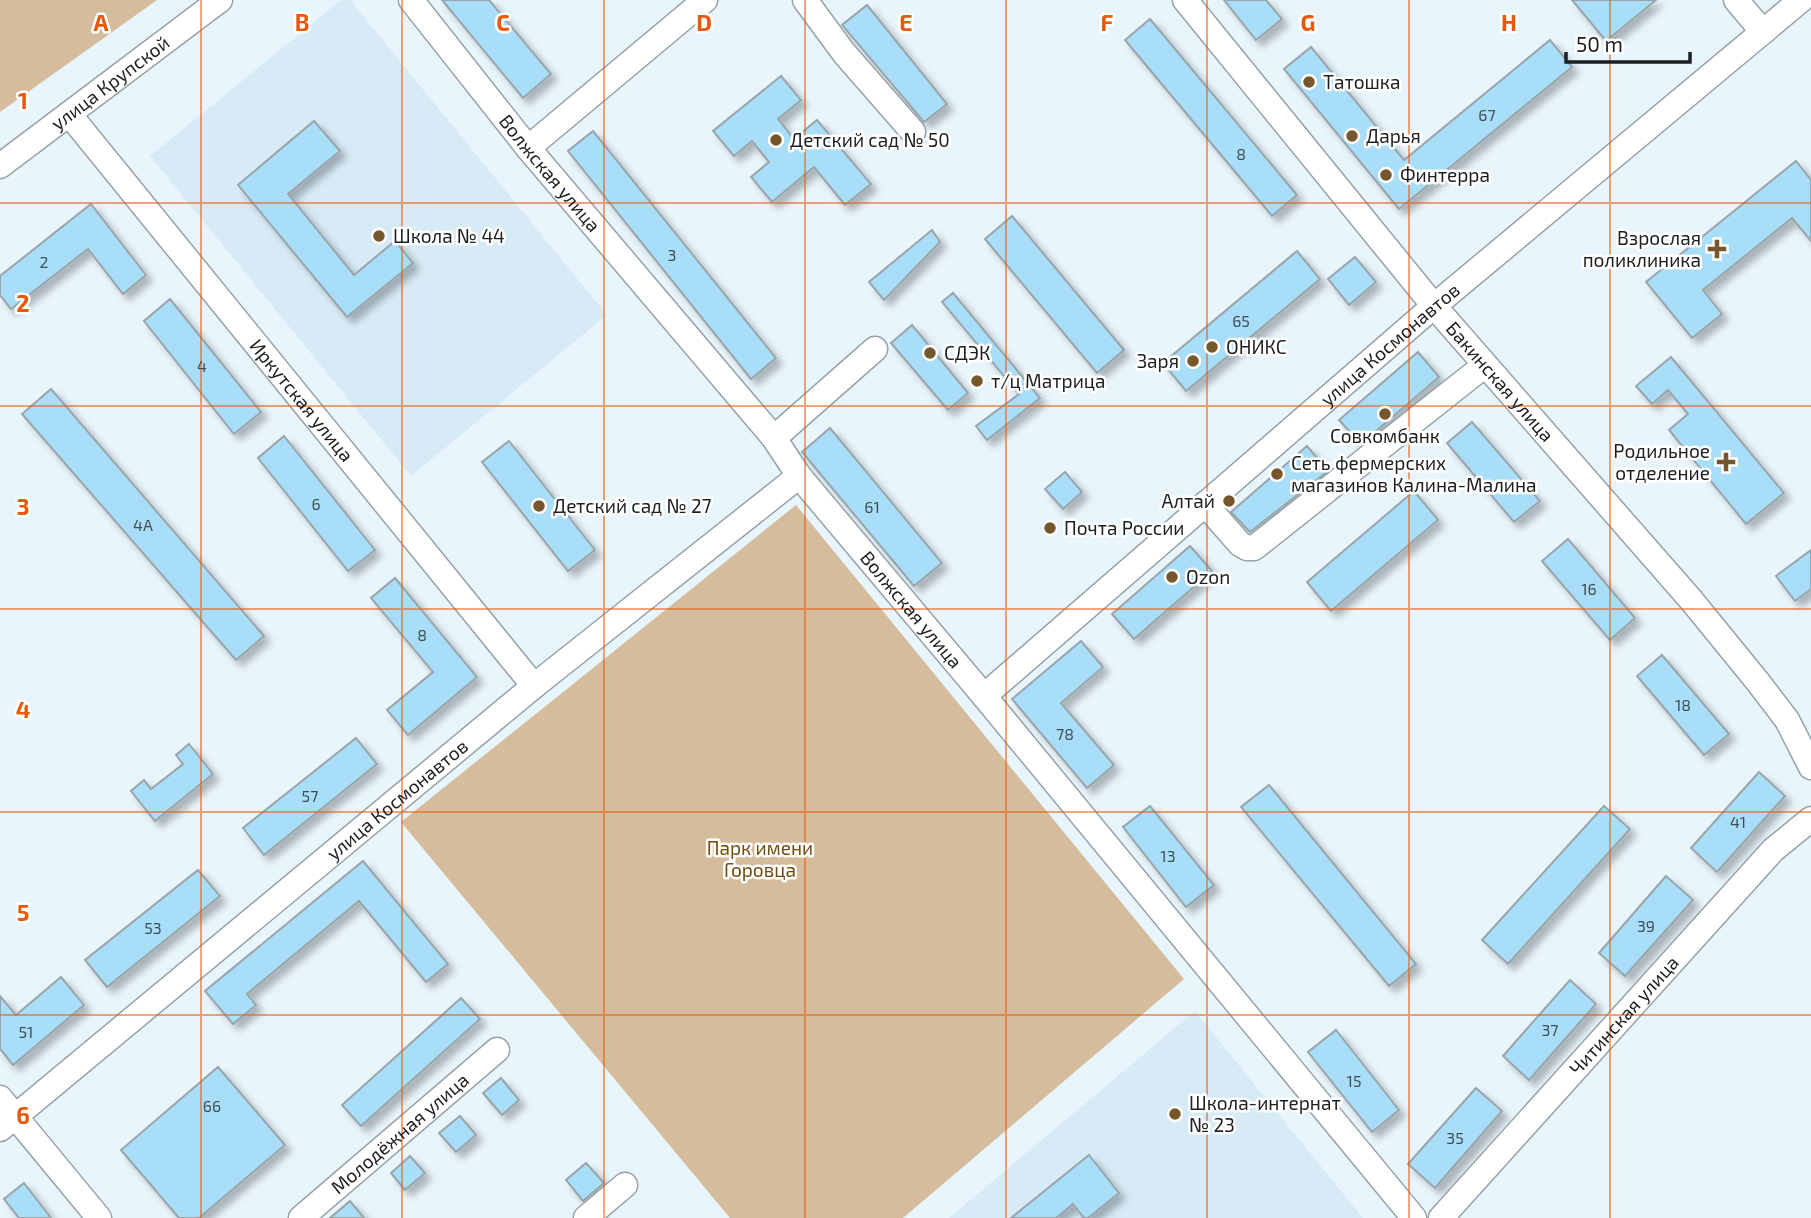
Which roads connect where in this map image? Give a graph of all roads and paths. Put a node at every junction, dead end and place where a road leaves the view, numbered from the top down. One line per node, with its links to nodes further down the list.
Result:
1 (220, 0): 9 (street, улица Крупской)
2 (411, 0): 11 (street, Волжская улица)
3 (705, 0): 11 (street)
4 (805, 0): 10 (street)
5 (1185, 0): 13 (street, Бакинская улица)
6 (1736, 0): 8 (street)
7 (1801, 0): 8 (street, улица Космонавтов)
8 (1763, 32): 13 (street, улица Космонавтов)
9 (69, 114): 12 (street, улица Крупской); 19 (street, Иркутская улица)
10 (913, 132)
11 (528, 148): 16 (street, Волжская улица)
12 (0, 166)
13 (1434, 306): 15 (street, Бакинская улица); 18 (street, улица Космонавтов)
14 (874, 349): 16 (street)
15 (1485, 365): 18 (street); 21 (street, Бакинская улица)
16 (774, 438): 17 (street, Волжская улица)
17 (799, 476): 19 (street, улица Космонавтов); 20 (street, Волжская улица)
18 (1205, 504): 20 (street, улица Космонавтов)
19 (534, 686): 24 (street, улица Космонавтов)
20 (984, 695): 29 (street, Волжская улица)
21 (1811, 767)
22 (1811, 819): 30 (street, Читинская улица)
23 (497, 1050): 27 (street, Молодёжная улица)
24 (5, 1114): 26 (street)
25 (625, 1185): 28 (street)
26 (99, 1218)
27 (301, 1218)
28 (586, 1218)
29 (1414, 1218)
30 (1441, 1218)

